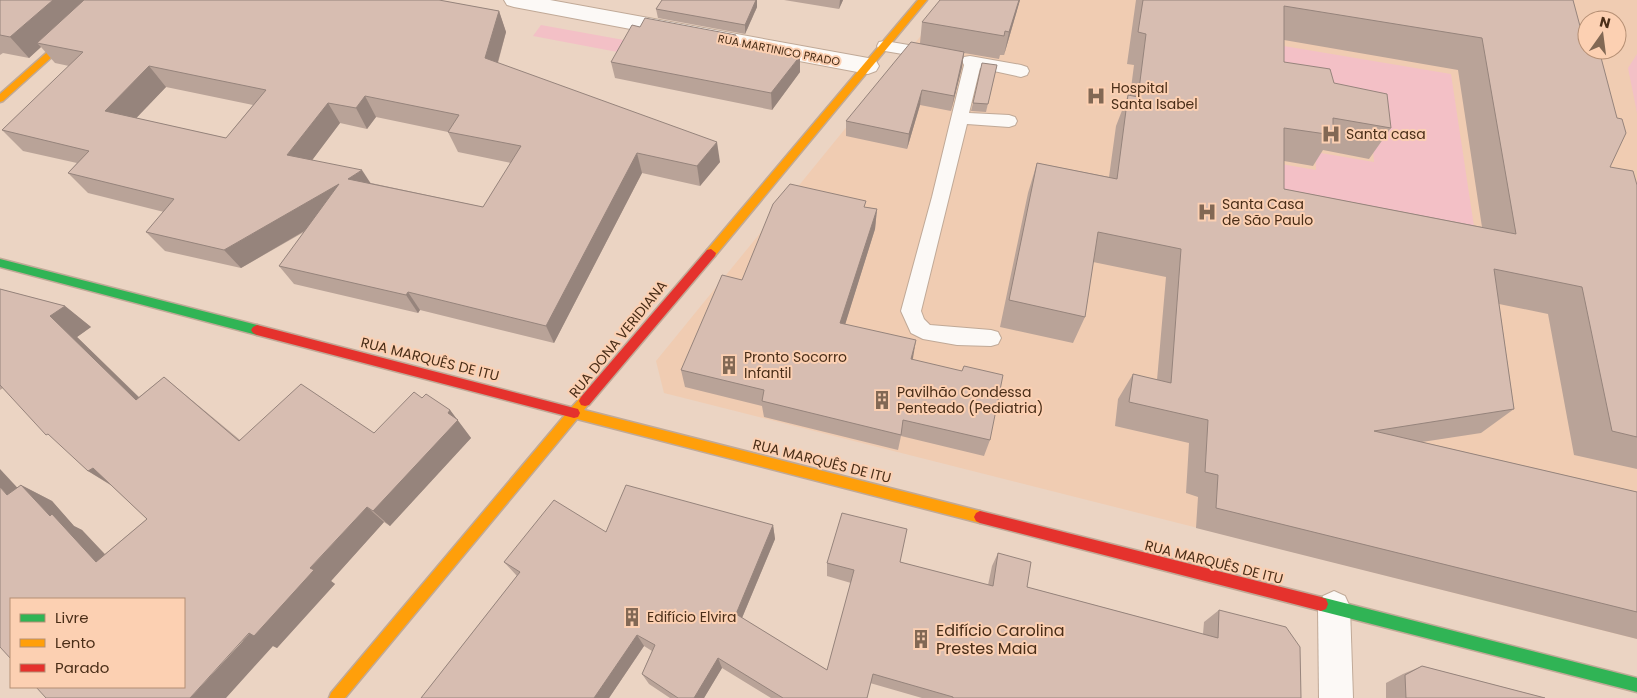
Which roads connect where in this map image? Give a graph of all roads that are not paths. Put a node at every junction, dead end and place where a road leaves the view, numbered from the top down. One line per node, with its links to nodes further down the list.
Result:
1 (111, 0): 8 (street)
2 (514, 0): 6 (street, RUA MARTINICO PRADO)
3 (923, 0): 4 (street, RUA DONA VERIDIANA)
4 (885, 46): 5 (lane); 6 (street, RUA DONA VERIDIANA)
5 (973, 62): 7 (lane); 9 (lane)
6 (868, 66): 13 (street, RUA DONA VERIDIANA)
7 (1021, 71)
8 (0, 99)
9 (959, 118): 10 (lane); 12 (lane)
10 (1009, 121)
11 (0, 263): 13 (street, RUA MARQUÊS DE ITU)
12 (991, 338)
13 (576, 414): 14 (street, RUA MARQUÊS DE ITU); 16 (street, RUA DONA VERIDIANA)
14 (1334, 608): 15 (street, RUA MARQUÊS DE ITU); 17 (street)
15 (1637, 686)
16 (336, 698)
17 (1336, 698)

